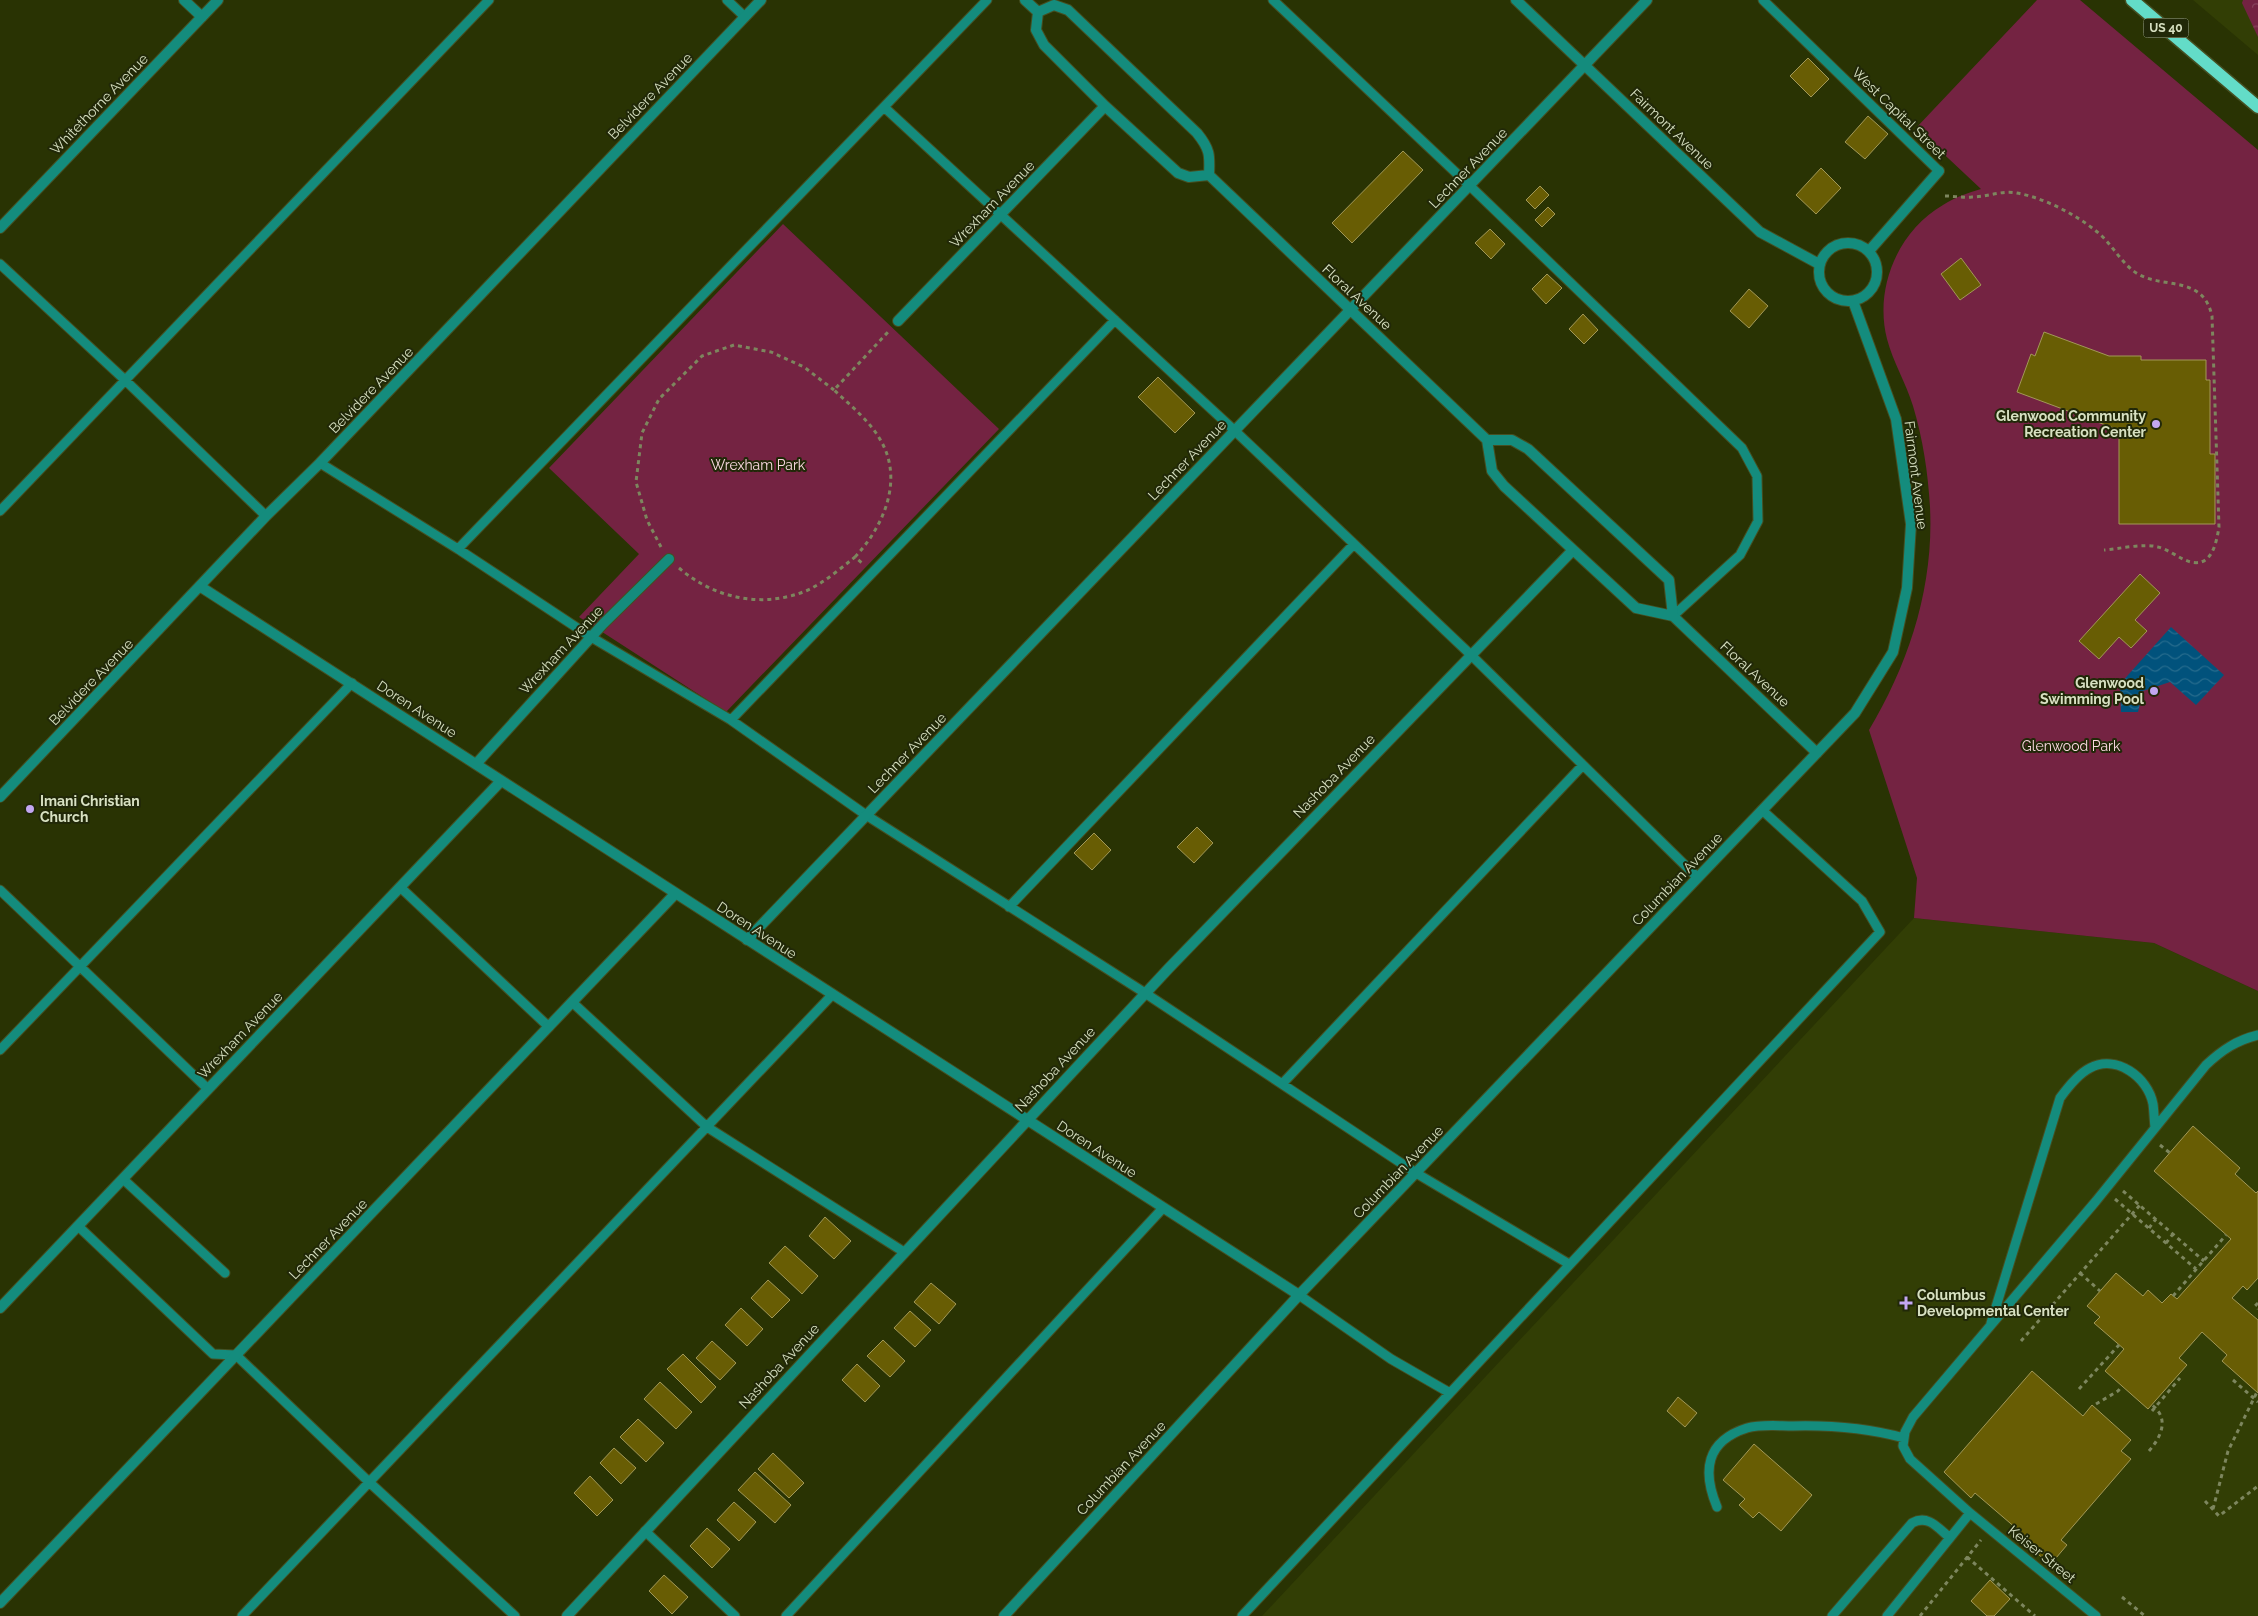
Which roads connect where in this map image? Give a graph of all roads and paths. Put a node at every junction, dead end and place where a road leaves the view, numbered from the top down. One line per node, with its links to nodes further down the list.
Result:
1 (184, 0): 14 (street)
2 (218, 0): 14 (street, Whitethorne Avenue)
3 (489, 0): 33 (lane)
4 (728, 0): 15 (lane)
5 (761, 0): 15 (street, Belvidere Avenue)
6 (987, 0): 18 (lane)
7 (1025, 0): 13 (street)
8 (1273, 0): 22 (lane)
9 (1516, 0): 16 (street, Fairmont Avenue)
10 (1647, 0): 16 (street, Lechner Avenue)
11 (1763, 0): 20 (lane, West Capital Street)
12 (2132, 0): 19 (main road, US 40)
13 (1038, 12): 17 (street); 21 (street)
14 (202, 16): 25 (street, Whitethorne Avenue)
15 (745, 17): 37 (street, Belvidere Avenue)
16 (1585, 66): 22 (street, Lechner Avenue); 28 (street, Fairmont Avenue)
17 (1105, 106): 21 (street); 24 (street, Wrexham Avenue)
18 (884, 107): 24 (lane); 41 (lane)
19 (2258, 107)
20 (1939, 171): 26 (street, West Capital Street)
21 (1209, 175): 30 (street, Floral Avenue)
22 (1470, 186): 30 (street, Lechner Avenue); 48 (lane)
23 (1945, 196): 43 (path)
24 (1000, 215): 31 (lane); 32 (street, Wrexham Avenue)
25 (0, 228)
26 (1869, 251): 28 (street); 29 (street)
27 (0, 264): 33 (lane)
28 (1819, 264): 29 (street)
29 (1853, 302): 53 (street, Fairmont Avenue)
30 (1350, 310): 35 (street, Lechner Avenue); 36 (street, Floral Avenue)
31 (1116, 320): 35 (lane); 46 (lane)
32 (898, 321): 34 (path)
33 (125, 380): 38 (lane); 39 (lane)
34 (834, 390): 44 (path); 45 (path)
35 (1234, 430): 40 (lane); 59 (street, Lechner Avenue)
36 (1487, 440): 42 (street); 48 (street)
37 (320, 463): 39 (street, Belvidere Avenue); 41 (lane)
38 (0, 511)
39 (266, 516): 47 (street, Belvidere Avenue)
40 (1354, 544): 50 (lane); 64 (lane)
41 (458, 549): 49 (lane)
42 (1573, 550): 48 (street); 50 (street, Nashoba Avenue)
43 (2104, 550)
44 (855, 557): 45 (path); 46 (path)
45 (669, 559): 49 (street, Wrexham Avenue)
46 (872, 573): 52 (lane)
47 (201, 587): 51 (street, Doren Avenue); 57 (street, Belvidere Avenue)
48 (1673, 616): 53 (street, Floral Avenue)
49 (591, 637): 52 (lane); 54 (street, Wrexham Avenue)
50 (1470, 654): 55 (lane); 67 (street, Nashoba Avenue)
51 (352, 683): 54 (street, Doren Avenue); 66 (lane)
52 (731, 720): 59 (lane)
53 (1817, 752): 58 (street, Columbian Avenue)
54 (477, 763): 56 (street, Doren Avenue)
55 (1583, 765): 60 (lane); 73 (lane)
56 (501, 781): 61 (street, Wrexham Avenue); 63 (street, Doren Avenue)
57 (0, 798)
58 (1762, 810): 60 (street, Columbian Avenue); 93 (lane)
59 (866, 816): 64 (lane); 65 (street, Lechner Avenue)
60 (1698, 877): 78 (street, Columbian Avenue)
61 (400, 887): 70 (lane); 74 (street, Wrexham Avenue)
62 (0, 890): 66 (lane)
63 (675, 894): 65 (street, Doren Avenue); 69 (street, Lechner Avenue)
64 (1009, 907): 67 (lane)
65 (747, 940): 68 (street, Doren Avenue)
66 (80, 966): 72 (lane); 74 (lane)
67 (1145, 993): 73 (lane); 75 (street, Nashoba Avenue)
68 (832, 995): 75 (street, Doren Avenue); 76 (lane)
69 (572, 1002): 70 (street, Lechner Avenue); 76 (lane)
70 (549, 1027): 106 (street, Lechner Avenue)
71 (2258, 1035): 77 (lane)
72 (0, 1050)
73 (1282, 1084): 78 (lane)
74 (208, 1089): 79 (street, Wrexham Avenue)
75 (1026, 1120): 83 (street, Doren Avenue); 91 (street, Nashoba Avenue)
76 (707, 1126): 91 (lane); 118 (lane)
77 (2155, 1127): 80 (lane); 103 (lane)
78 (1416, 1173): 93 (lane); 98 (street, Columbian Avenue)
79 (123, 1179): 86 (street, Wrexham Avenue); 95 (lane)
80 (2112, 1181): 81 (lane); 82 (path)
81 (2105, 1190): 84 (path); 103 (lane)
82 (2140, 1205): 84 (path); 85 (path)
83 (1163, 1208): 98 (street, Doren Avenue); 134 (lane)
84 (2132, 1213): 87 (path); 96 (path)
85 (2156, 1219): 87 (path); 88 (path)
86 (78, 1226): 101 (street, Wrexham Avenue); 106 (lane)
87 (2149, 1228): 90 (path)
88 (2173, 1234): 90 (path); 92 (path)
89 (2226, 1235): 92 (path)
90 (2166, 1243): 94 (path)
91 (904, 1252): 125 (street, Nashoba Avenue)
92 (2204, 1261): 94 (path)
93 (1569, 1264): 111 (lane)
94 (2196, 1269): 99 (path)
95 (225, 1273)
96 (2080, 1273): 97 (path); 104 (path)
97 (2100, 1291)
98 (1299, 1295): 111 (lane); 135 (street, Columbian Avenue)
99 (2173, 1296)
100 (2258, 1302): 102 (path)
101 (0, 1308)
102 (2258, 1309)
103 (1989, 1327): 116 (lane)
104 (2021, 1341)
105 (2119, 1345): 110 (path)
106 (236, 1355): 118 (lane); 129 (street, Lechner Avenue)
107 (2180, 1378): 117 (path)
108 (2233, 1380): 113 (path)
109 (2122, 1386): 115 (path)
110 (2079, 1389)
111 (1450, 1392): 136 (lane)
112 (2257, 1392): 113 (path)
113 (2253, 1398): 114 (path); 122 (path)
114 (2258, 1402)
115 (2096, 1404)
116 (1904, 1438): 121 (lane); 123 (lane, Keiser Street)
117 (2149, 1451)
118 (369, 1482): 130 (lane); 131 (lane)
119 (2258, 1486): 122 (path)
120 (2204, 1501): 122 (path)
121 (1717, 1507)
122 (2213, 1509)
123 (1970, 1513): 124 (lane, Keiser Street); 126 (lane)
124 (1990, 1530): 127 (path); 141 (lane, Keiser Street)
125 (645, 1531): 132 (street, Nashoba Avenue); 133 (lane)
126 (1950, 1538): 137 (lane); 138 (lane)
127 (1967, 1557): 139 (path); 140 (path)
128 (2122, 1597): 142 (path)
129 (0, 1603)
130 (242, 1616)
131 (515, 1616)
132 (567, 1616)
133 (735, 1616)
134 (786, 1616)
135 (1004, 1616)
136 (1242, 1616)
137 (1832, 1616)
138 (1887, 1616)
139 (1920, 1616)
140 (2035, 1616)
141 (2096, 1616)
142 (2145, 1616)

